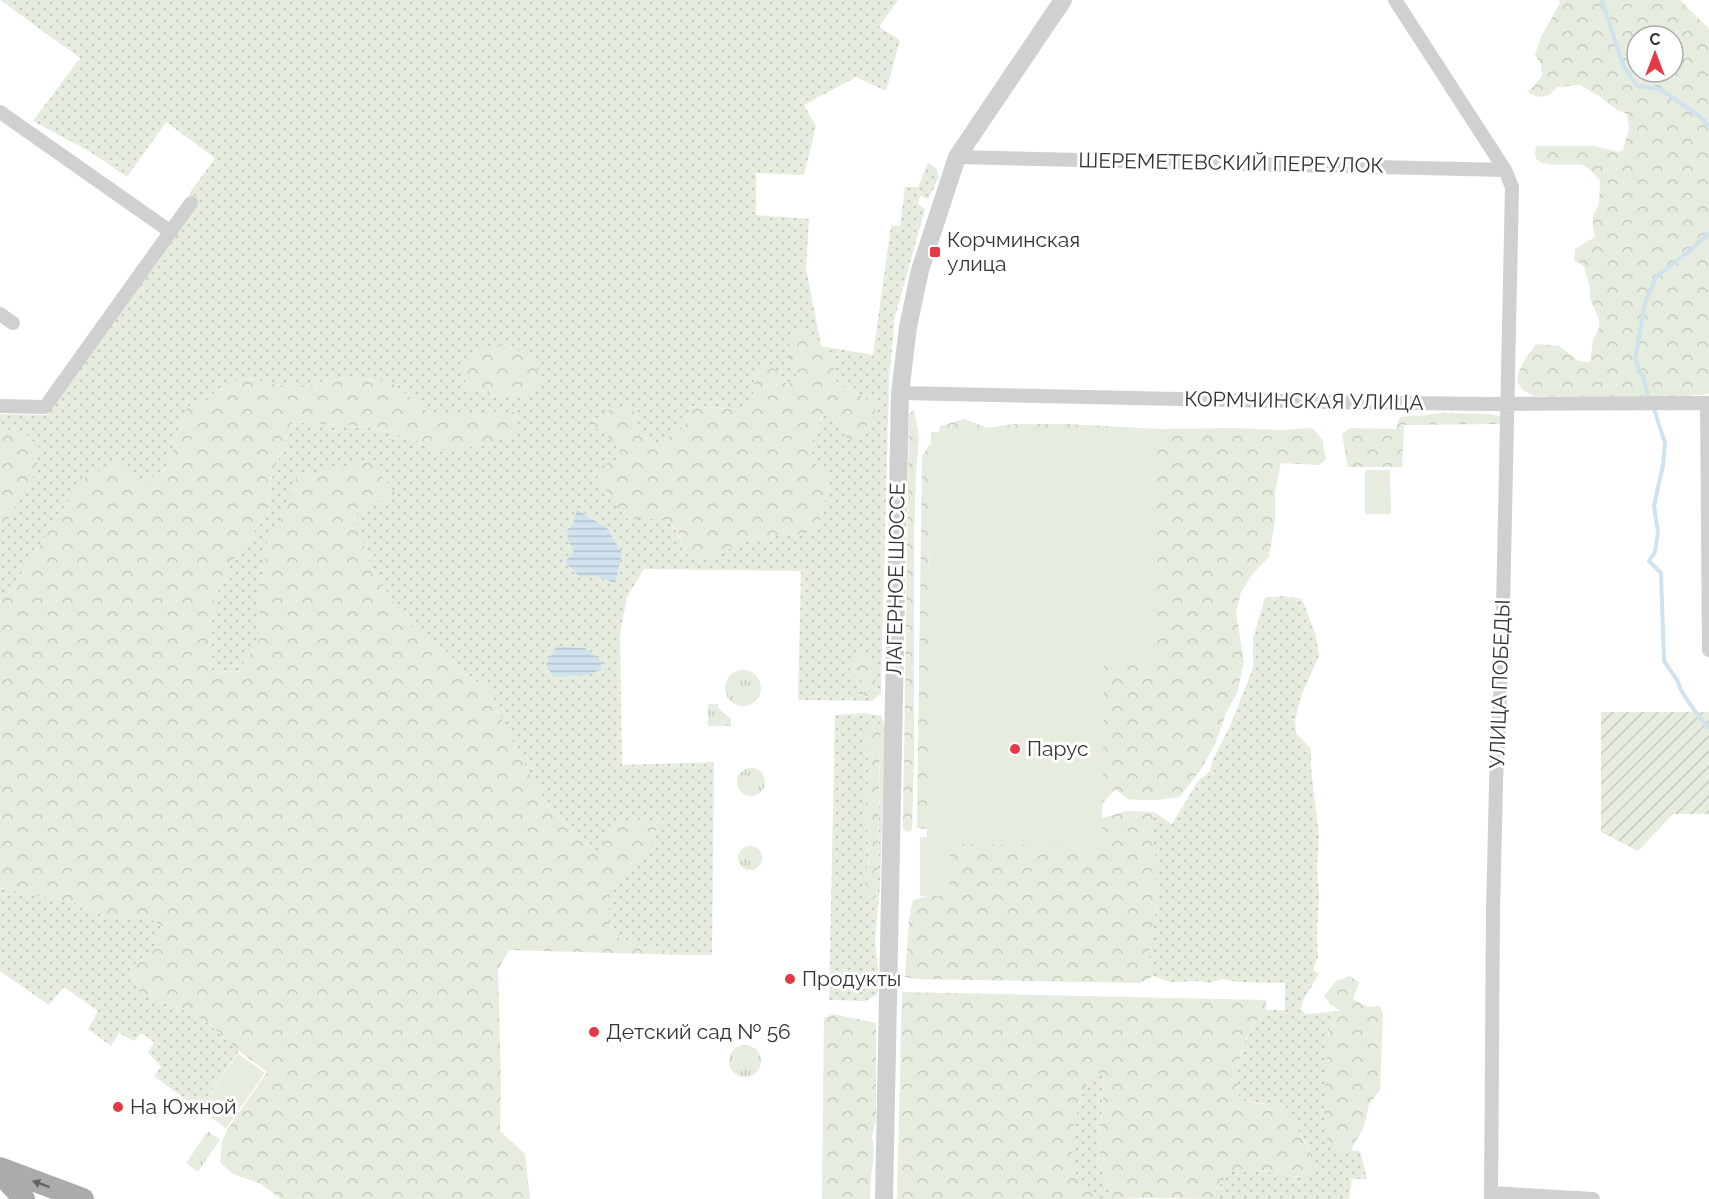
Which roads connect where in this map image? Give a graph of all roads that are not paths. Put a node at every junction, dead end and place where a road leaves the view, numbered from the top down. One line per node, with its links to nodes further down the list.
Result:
1 (1063, 0): 4 (street, ЛАГЕРНОЕ ШОССЕ)
2 (1395, 0): 5 (street, УЛИЦА ПОБЕДЫ)
3 (0, 112): 7 (street)
4 (957, 157): 5 (street, ШЕРЕМЕТЕВСКИЙ ПЕРЕУЛОК); 10 (street, ЛАГЕРНОЕ ШОССЕ)
5 (1505, 170): 11 (street, УЛИЦА ПОБЕДЫ)
6 (191, 203): 7 (street)
7 (171, 232): 13 (street)
8 (0, 314): 9 (street)
9 (13, 323)
10 (900, 393): 11 (street, КОРМЧИНСКАЯ УЛИЦА); 19 (street, ЛАГЕРНОЕ ШОССЕ)
11 (1509, 403): 12 (street, КОРМЧИНСКАЯ УЛИЦА); 16 (street, УЛИЦА ПОБЕДЫ)
12 (1708, 403): 14 (street)
13 (0, 406)
14 (1709, 650)
15 (0, 1170): 17 (main road); 18 (main road, one-way to 15)
16 (1491, 1196): 20 (street)
17 (24, 1199)
18 (83, 1199)
19 (884, 1199)
20 (1593, 1199)

